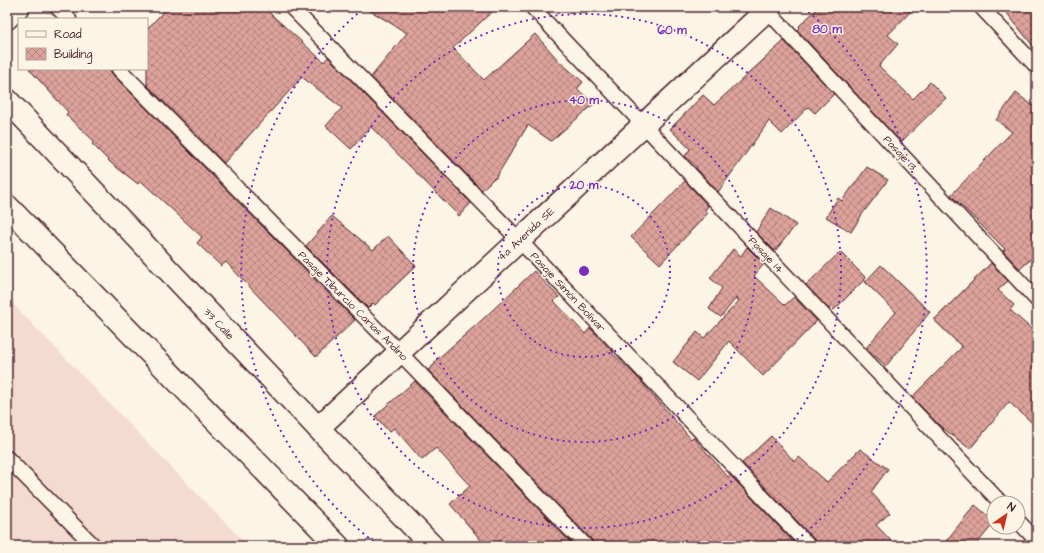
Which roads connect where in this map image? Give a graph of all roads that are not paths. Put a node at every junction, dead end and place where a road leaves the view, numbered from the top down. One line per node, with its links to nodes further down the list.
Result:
1 (18, 7): 7 (main road)
2 (57, 7): 8 (lane)
3 (291, 7): 14 (lane, Pasaje Simón Bolívar)
4 (532, 7): 12 (lane, Pasaje 14)
5 (981, 7): 9 (lane)
6 (767, 8): 12 (main road, 4a Avenida SE); 15 (lane, Pasaje 13)
7 (7, 18)
8 (68, 18)
9 (1037, 67)
10 (119, 70): 16 (lane, Pasaje Tiburcio Carías Andino)
11 (7, 100): 17 (main road, 33 Calle)
12 (643, 125): 14 (main road, 4a Avenida SE); 19 (lane, Pasaje 14)
13 (7, 206): 23 (main road)
14 (519, 240): 16 (main road, 4a Avenida SE); 26 (lane, Pasaje Simón Bolívar)
15 (1037, 300)
16 (399, 352): 17 (main road, 4a Avenida SE); 25 (lane, Pasaje Tiburcio Carías Andino)
17 (318, 428): 24 (main road, 33 Calle)
18 (7, 458): 22 (lane)
19 (993, 495)
20 (1026, 529): 21 (lane)
21 (1037, 541)
22 (94, 546)
23 (338, 546)
24 (432, 546)
25 (586, 546)
26 (809, 546)

